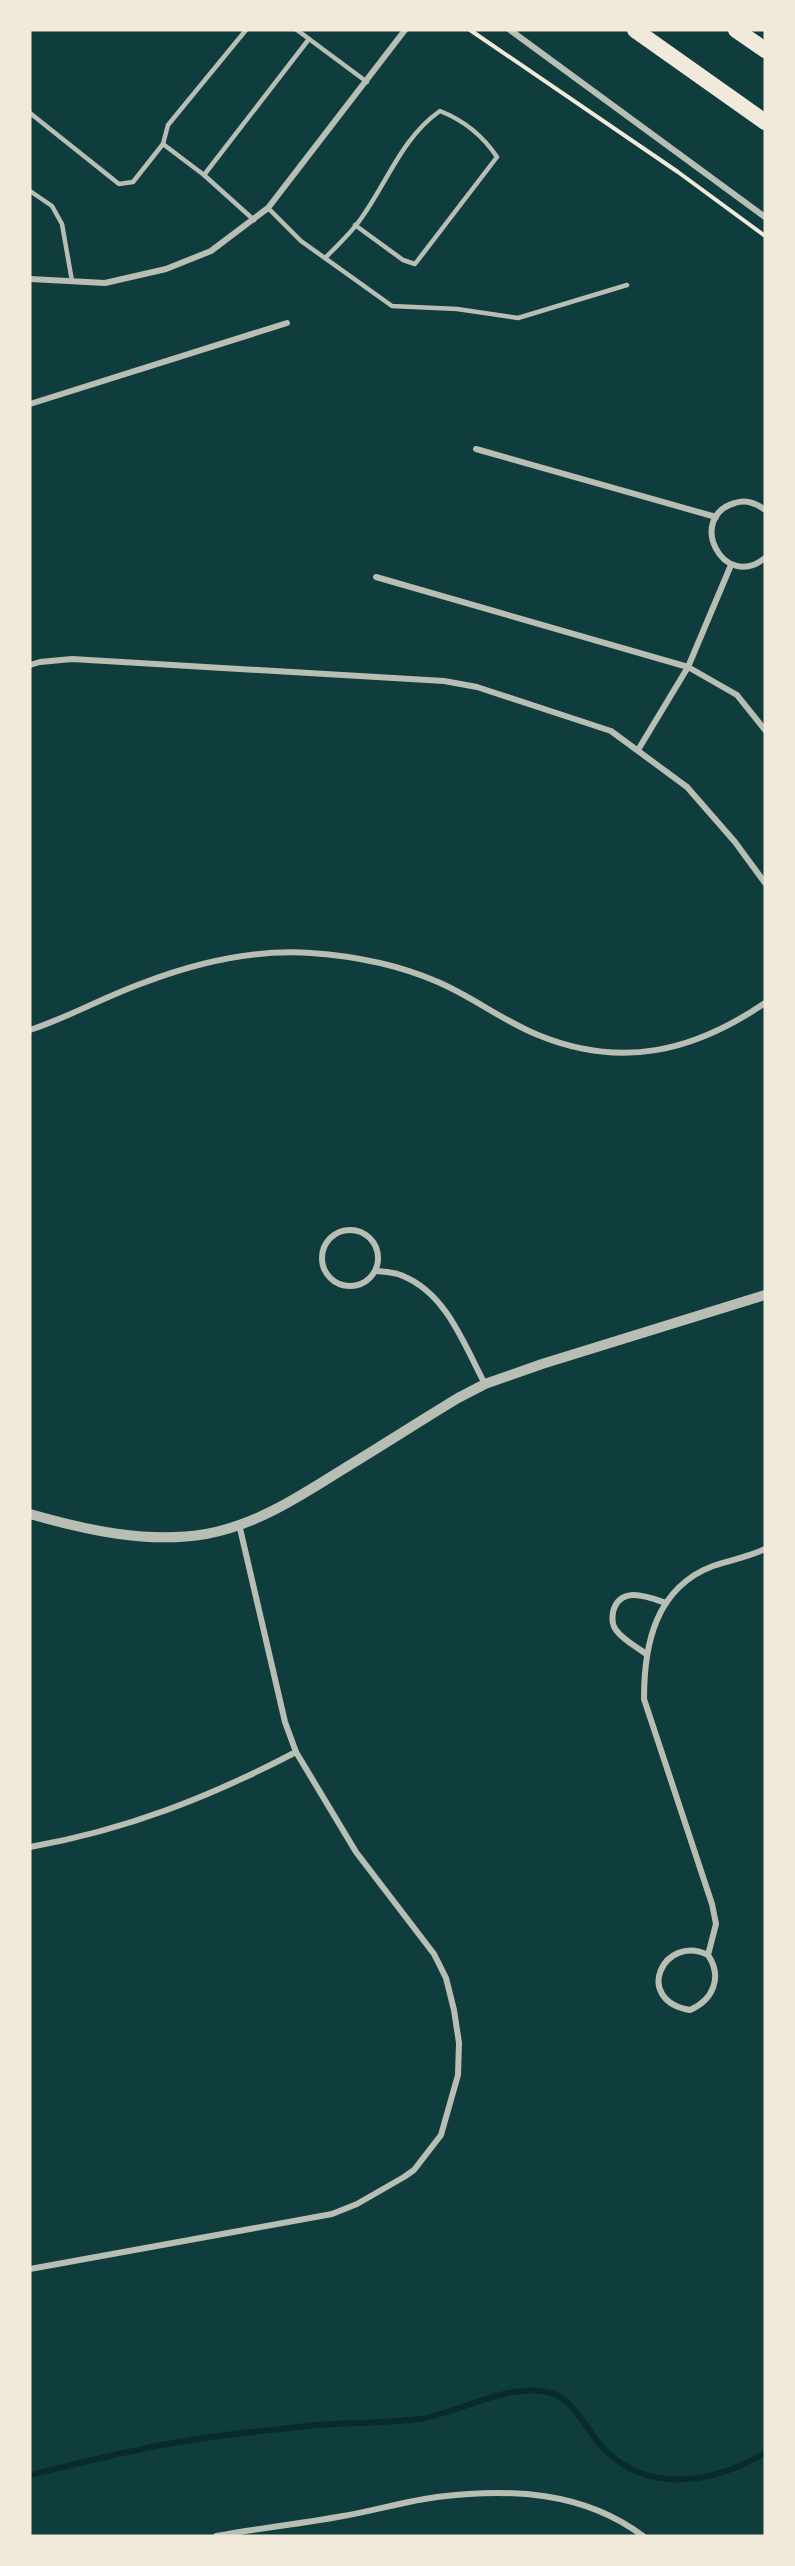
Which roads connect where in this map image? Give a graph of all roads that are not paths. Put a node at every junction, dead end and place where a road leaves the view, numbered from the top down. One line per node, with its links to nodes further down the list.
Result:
1 (246, 30): 12 (lane)
2 (297, 30): 7 (lane)
3 (405, 30): 9 (street)
4 (510, 30): 16 (street)
5 (635, 30): 11 (highway)
6 (736, 30): 8 (highway)
7 (309, 39): 9 (lane); 13 (lane)
8 (765, 50)
9 (367, 82): 15 (street)
10 (30, 113): 12 (lane)
11 (765, 122)
12 (163, 144): 13 (lane)
13 (204, 175): 17 (lane)
14 (30, 191): 21 (lane)
15 (268, 208): 17 (street); 19 (lane)
16 (765, 218)
17 (254, 220): 21 (street)
18 (355, 225): 18 (lane); 19 (lane)
19 (325, 258): 22 (lane)
20 (30, 279): 21 (street)
21 (72, 281)
22 (627, 285)
23 (287, 322): 24 (street)
24 (30, 404)
25 (476, 449): 27 (street)
26 (765, 510): 27 (street)
27 (716, 517): 29 (street)
28 (765, 558): 29 (street)
29 (732, 565): 32 (street)
30 (376, 577): 32 (street)
31 (30, 665): 34 (street)
32 (688, 667): 33 (street); 34 (street)
33 (765, 730)
34 (638, 750): 35 (street)
35 (765, 883)
36 (765, 1003): 37 (street)
37 (30, 1030)
38 (375, 1271): 38 (street); 40 (street)
39 (765, 1295): 40 (street)
40 (485, 1384): 42 (street)
41 (30, 1514): 42 (street)
42 (239, 1524): 46 (street)
43 (765, 1549): 44 (street)
44 (666, 1603): 45 (street); 45 (street)
45 (646, 1654): 48 (street)
46 (296, 1752): 47 (street); 49 (street)
47 (30, 1847)
48 (708, 1955): 48 (street)
49 (30, 2269)
50 (216, 2536): 51 (street)
51 (643, 2536)

